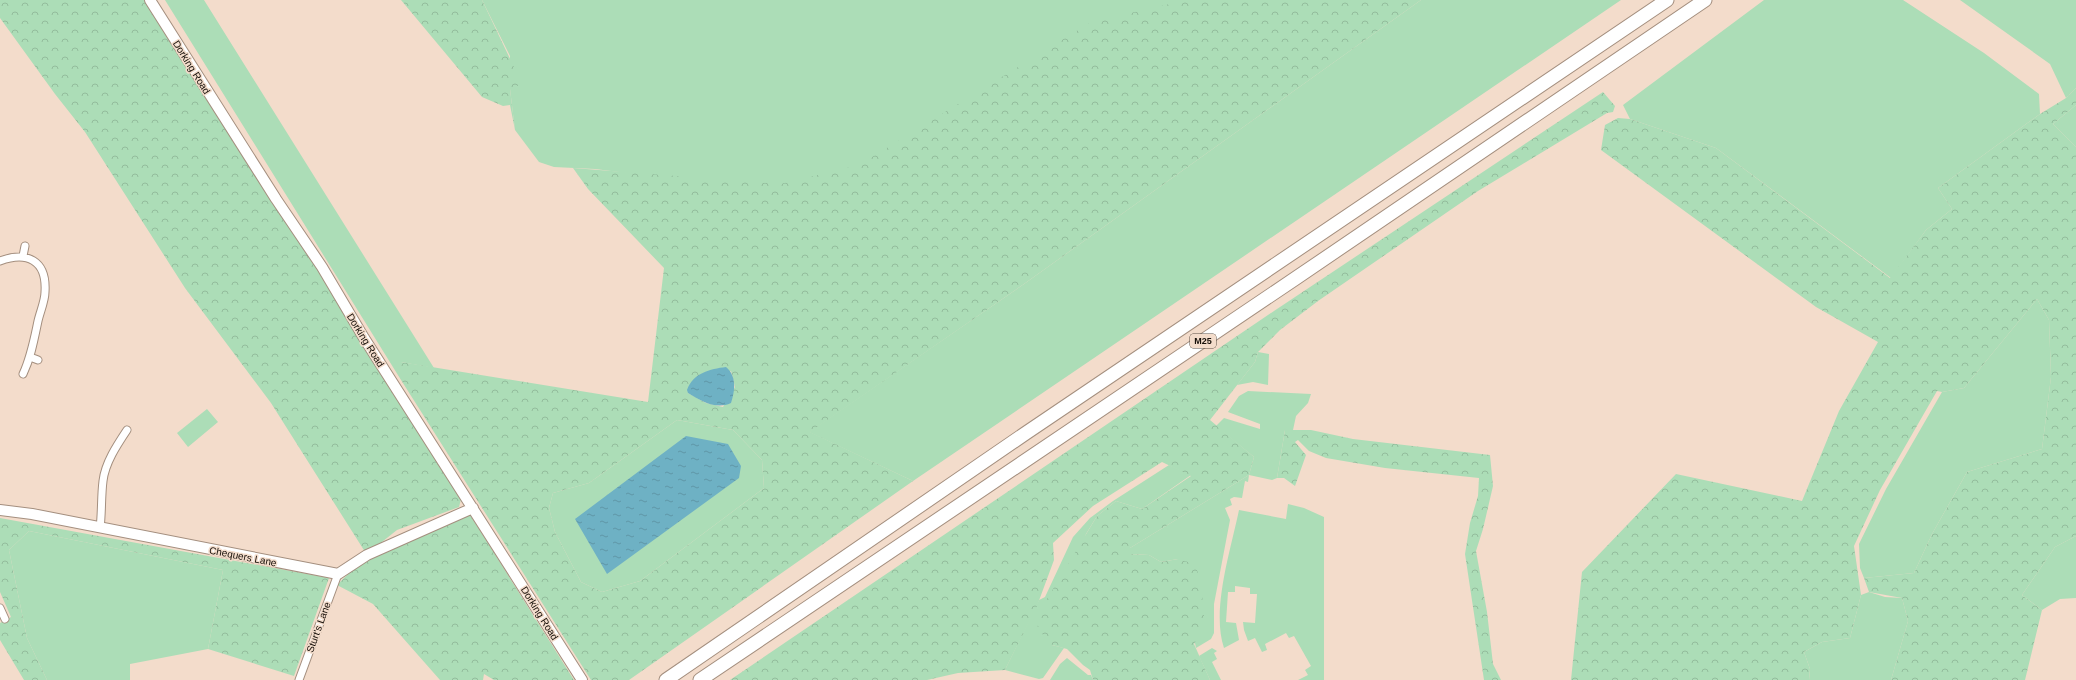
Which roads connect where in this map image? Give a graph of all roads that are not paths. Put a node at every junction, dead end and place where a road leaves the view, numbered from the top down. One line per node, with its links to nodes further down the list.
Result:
1 (150, 0): 11 (main road, Dorking Road)
2 (1667, 0): 19 (highway, M25)
3 (1705, 0): 20 (highway, M25)
4 (24, 246): 5 (street)
5 (24, 256): 6 (street); 7 (street)
6 (0, 262)
7 (30, 358): 8 (street); 9 (street)
8 (38, 360)
9 (23, 374)
10 (127, 430): 13 (street)
11 (473, 508): 14 (main road); 18 (main road, Dorking Road)
12 (0, 510): 13 (main road, Chequers Lane)
13 (100, 528): 14 (main road, Chequers Lane)
14 (338, 574): 17 (street, Sturt's Lane)
15 (0, 608): 16 (street)
16 (5, 619)
17 (299, 680)
18 (582, 680)
19 (666, 680)
20 (700, 680)

